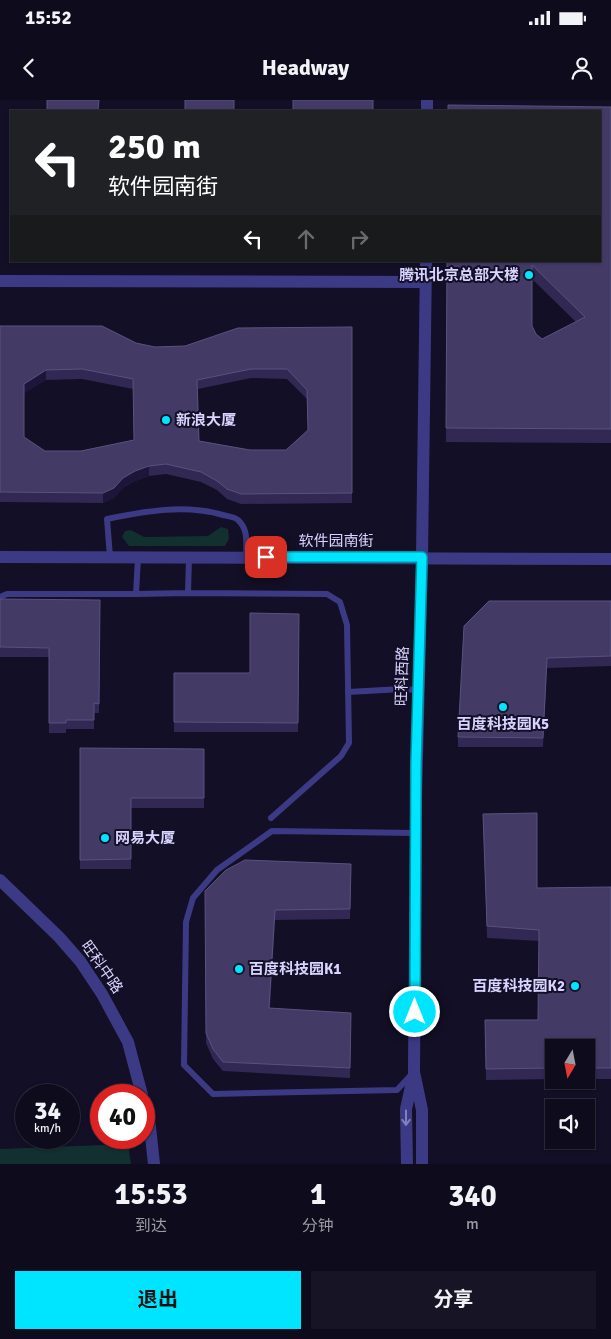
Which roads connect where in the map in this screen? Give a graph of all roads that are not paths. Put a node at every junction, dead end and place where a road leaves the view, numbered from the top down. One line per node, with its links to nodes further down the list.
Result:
1 (426, 262): 3 (street, 旺科西路)
2 (0, 281): 3 (street)
3 (426, 282): 9 (street, 旺科西路)
4 (0, 557): 5 (street, 软件园南街)
5 (110, 557): 6 (street, 软件园南街); 8 (lane)
6 (138, 557): 7 (street, 软件园南街); 12 (lane)
7 (189, 557): 8 (street, 软件园南街); 11 (lane)
8 (246, 557): 9 (street, 软件园南街)
9 (422, 557): 10 (street, 软件园南街); 14 (street, 旺科西路)
10 (611, 559)
11 (188, 593): 12 (lane); 15 (lane)
12 (136, 594): 13 (lane)
13 (0, 597)
14 (418, 690): 15 (lane); 17 (street, 旺科西路)
15 (348, 692): 16 (lane)
16 (271, 818)
17 (415, 834): 19 (street, 旺科西路); 19 (lane)
18 (0, 880): 20 (street, 旺科中路)
19 (414, 1072): 23 (street, one-way to 23); 24 (street)
20 (139, 1084)
21 (152, 1149): 22 (street)
22 (154, 1164)
23 (407, 1164)
24 (422, 1164)

